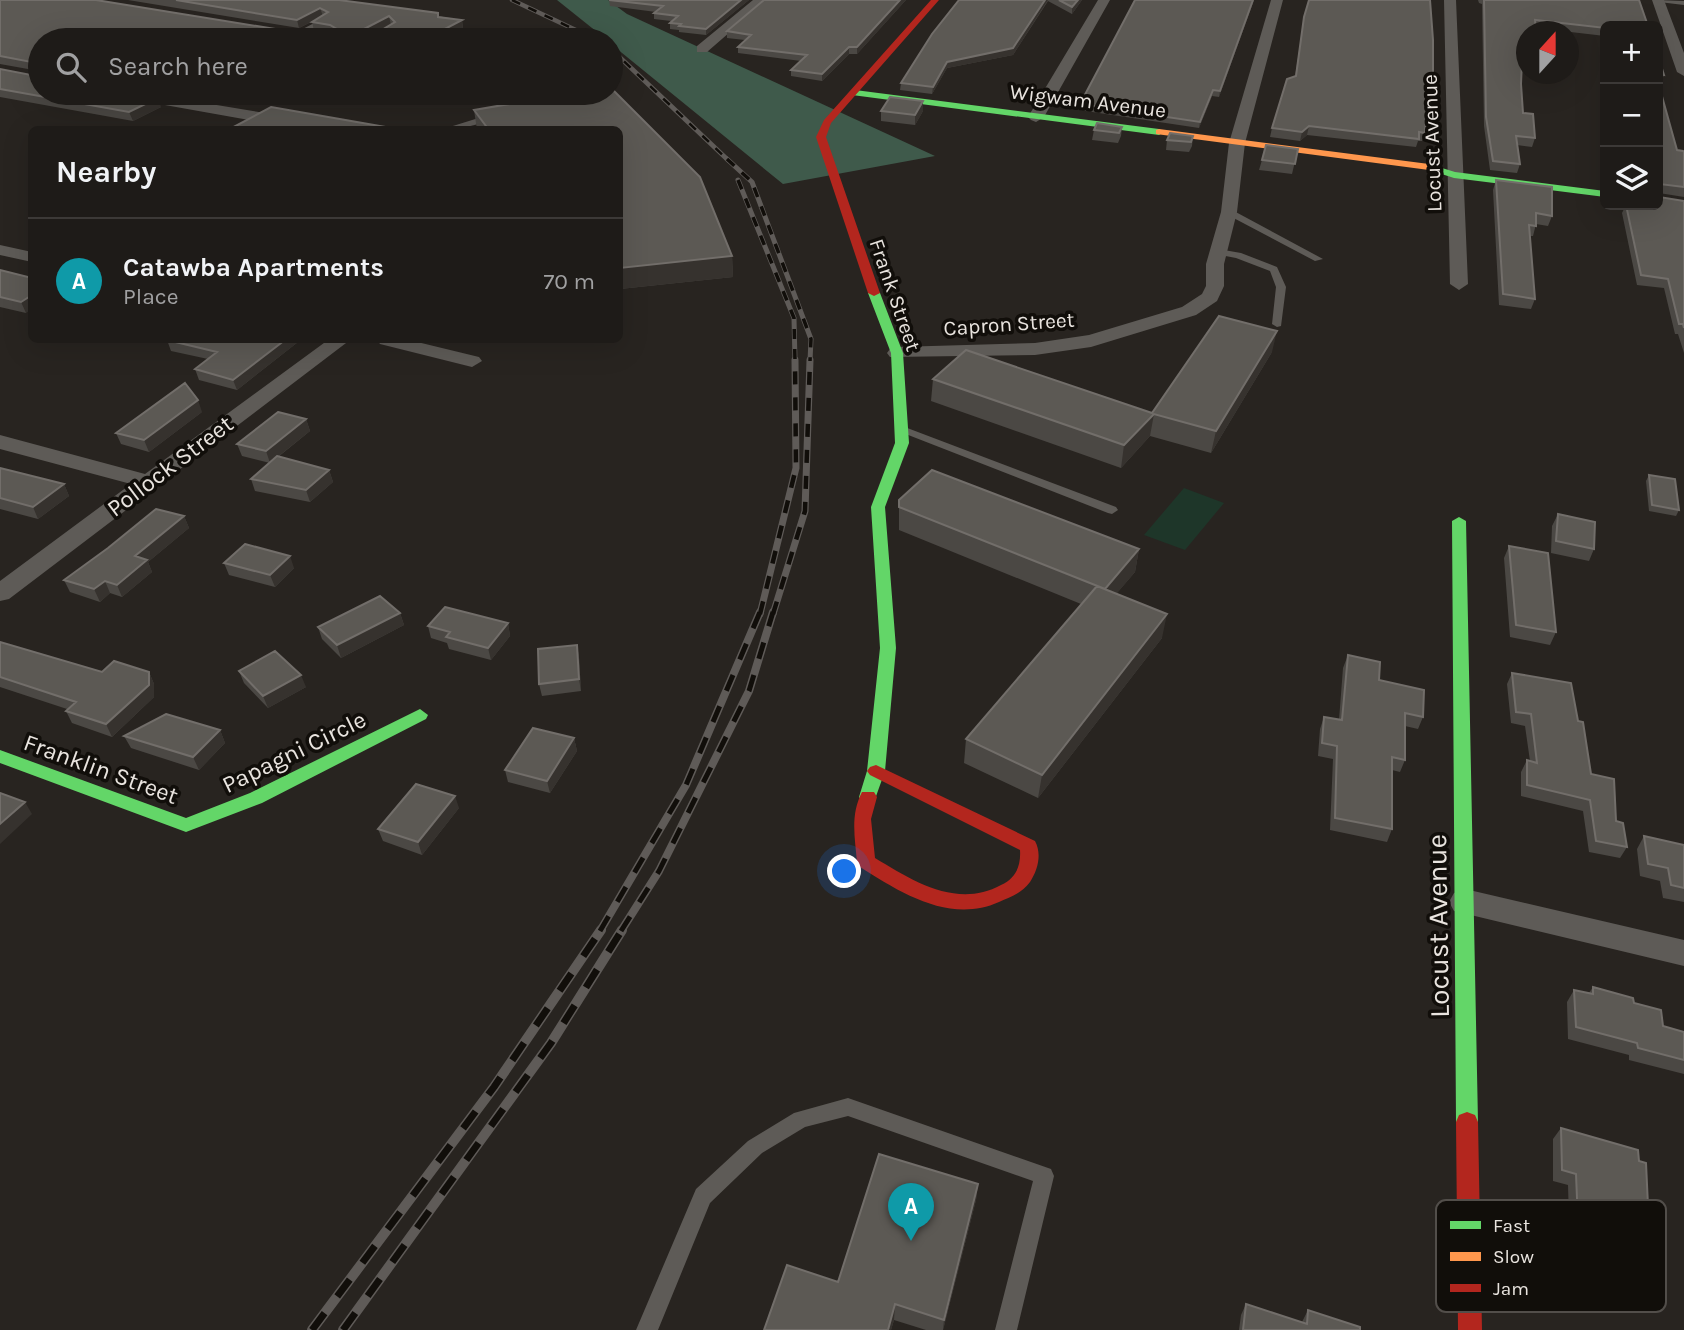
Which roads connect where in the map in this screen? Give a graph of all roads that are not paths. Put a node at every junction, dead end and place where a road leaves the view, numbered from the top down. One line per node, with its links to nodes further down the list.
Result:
1 (761, 0): 10 (street)
2 (934, 0): 12 (street, Frank Street)
3 (1104, 0): 15 (street)
4 (1277, 0): 18 (street, Capron Street)
5 (1450, 0): 19 (street, Locust Avenue)
6 (1659, 0): 7 (lane); 11 (street)
7 (1684, 3)
8 (324, 20): 9 (lane)
9 (305, 28)
10 (702, 49)
11 (1684, 72)
12 (855, 93): 15 (street, Wigwam Avenue); 30 (street, Frank Street)
13 (189, 105): 16 (street)
14 (512, 105): 17 (lane)
15 (1036, 117): 18 (street, Wigwam Avenue)
16 (275, 120)
17 (459, 126)
18 (1237, 143): 19 (street, Wigwam Avenue); 21 (street, Capron Street)
19 (1454, 175): 20 (street, Wigwam Avenue); 26 (street, Locust Avenue)
20 (1600, 193)
21 (1229, 212): 23 (street, Capron Street); 25 (lane)
22 (0, 250): 24 (street)
23 (1218, 252): 27 (lane); 30 (street, Capron Street)
24 (28, 256)
25 (1318, 259)
26 (1459, 284)
27 (1276, 324)
28 (336, 343): 34 (street, Pollock Street)
29 (400, 343): 31 (street)
30 (897, 353): 32 (street, Frank Street)
31 (472, 360)
32 (902, 429): 35 (lane); 40 (street, Frank Street)
33 (0, 442): 34 (street)
34 (148, 482): 37 (street, Pollock Street)
35 (1112, 510)
36 (1459, 521): 42 (street, Locust Avenue)
37 (0, 593)
38 (420, 715): 41 (street, Papagni Circle)
39 (0, 757): 41 (street, Franklin Street)
40 (876, 771): 40 (street, Frank Street)
41 (186, 825)
42 (1465, 902): 43 (street); 44 (street, Locust Avenue)
43 (1684, 953)
44 (1468, 1200)
45 (1470, 1312): 48 (street, Locust Avenue)
46 (647, 1330): 47 (lane)
47 (1006, 1330)
48 (1470, 1330)

